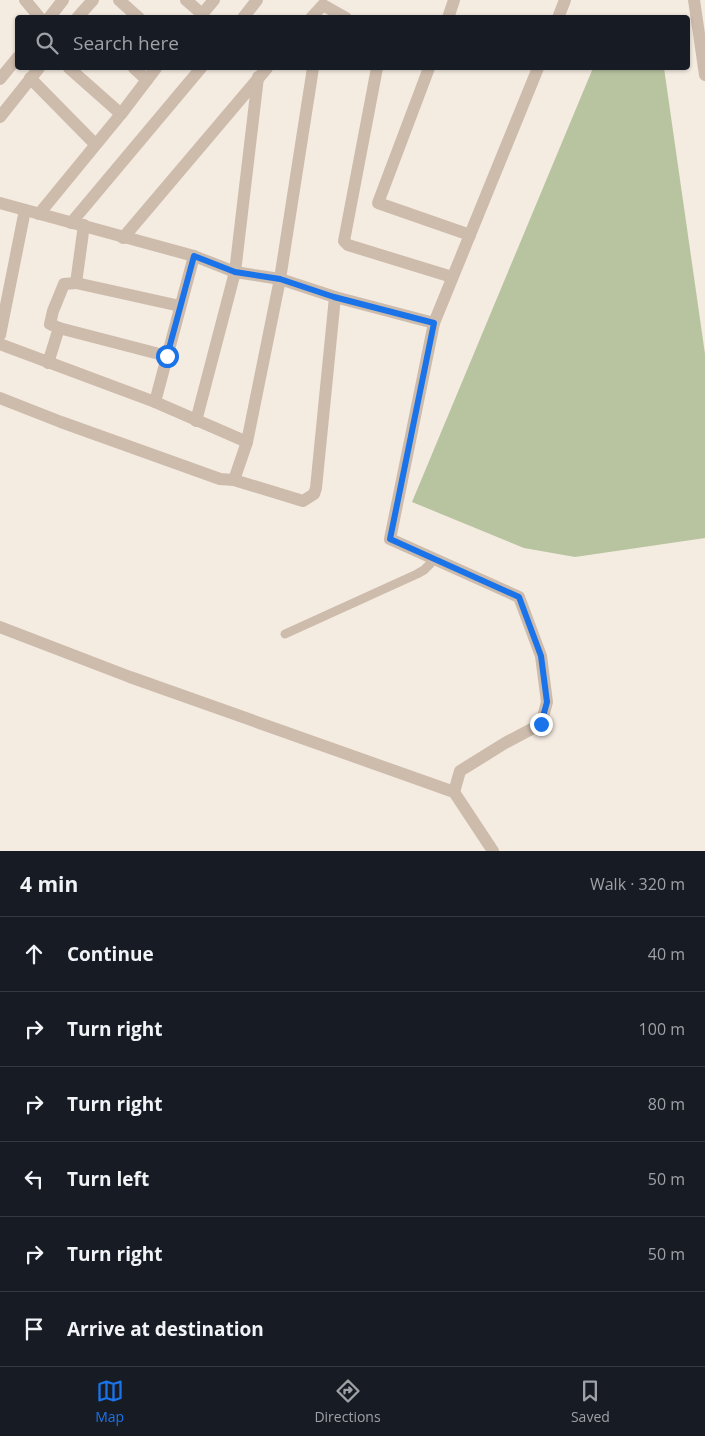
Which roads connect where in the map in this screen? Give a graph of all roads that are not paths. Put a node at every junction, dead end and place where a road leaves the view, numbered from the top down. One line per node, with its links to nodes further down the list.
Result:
1 (25, 0): 12 (street)
2 (63, 0): 13 (street)
3 (93, 0): 14 (street)
4 (119, 0): 15 (street)
5 (186, 0): 16 (street)
6 (214, 0): 17 (street)
7 (257, 0): 18 (street)
8 (454, 0): 20 (street)
9 (565, 0): 21 (street)
10 (694, 0): 33 (street)
11 (322, 7): 19 (street)
12 (38, 15)
13 (51, 15)
14 (80, 15)
15 (136, 15)
16 (200, 15)
17 (202, 15)
18 (245, 15)
19 (339, 15)
20 (449, 15)
21 (559, 15)
22 (15, 61): 35 (street)
23 (37, 70): 34 (street)
24 (72, 70): 37 (street)
25 (136, 70): 36 (street)
26 (154, 70): 36 (street)
27 (199, 70): 43 (street)
28 (313, 70): 50 (street)
29 (377, 70): 49 (street)
30 (428, 70): 45 (street)
31 (537, 70): 45 (street)
32 (263, 72): 46 (street); 48 (street)
33 (705, 74)
34 (30, 78): 38 (street); 39 (street)
35 (0, 79)
36 (147, 80): 37 (street)
37 (120, 114): 39 (street)
38 (0, 117)
39 (95, 144): 42 (street)
40 (0, 203): 41 (street)
41 (25, 210): 42 (street); 56 (street)
42 (39, 214): 43 (street)
43 (71, 223): 44 (street)
44 (84, 225): 46 (street); 51 (street)
45 (470, 235): 49 (street)
46 (123, 238): 47 (street)
47 (194, 256): 48 (street); 53 (street)
48 (235, 272): 50 (street); 62 (street)
49 (452, 277): 54 (street)
50 (280, 279): 52 (street); 63 (street)
51 (76, 283): 53 (street); 55 (street)
52 (334, 297): 54 (street); 64 (street)
53 (180, 306): 58 (street)
54 (434, 323): 65 (street)
55 (59, 328): 58 (street); 59 (street)
56 (0, 335)
57 (0, 344): 59 (street)
58 (167, 356): 61 (street)
59 (48, 362): 61 (street)
60 (0, 398): 64 (street)
61 (154, 402): 62 (street)
62 (196, 421): 63 (street)
63 (247, 442): 64 (street)
64 (234, 480)
65 (435, 559): 67 (lane); 68 (street)
66 (0, 628): 68 (street)
67 (284, 634)
68 (454, 792): 69 (street)
69 (493, 851)

